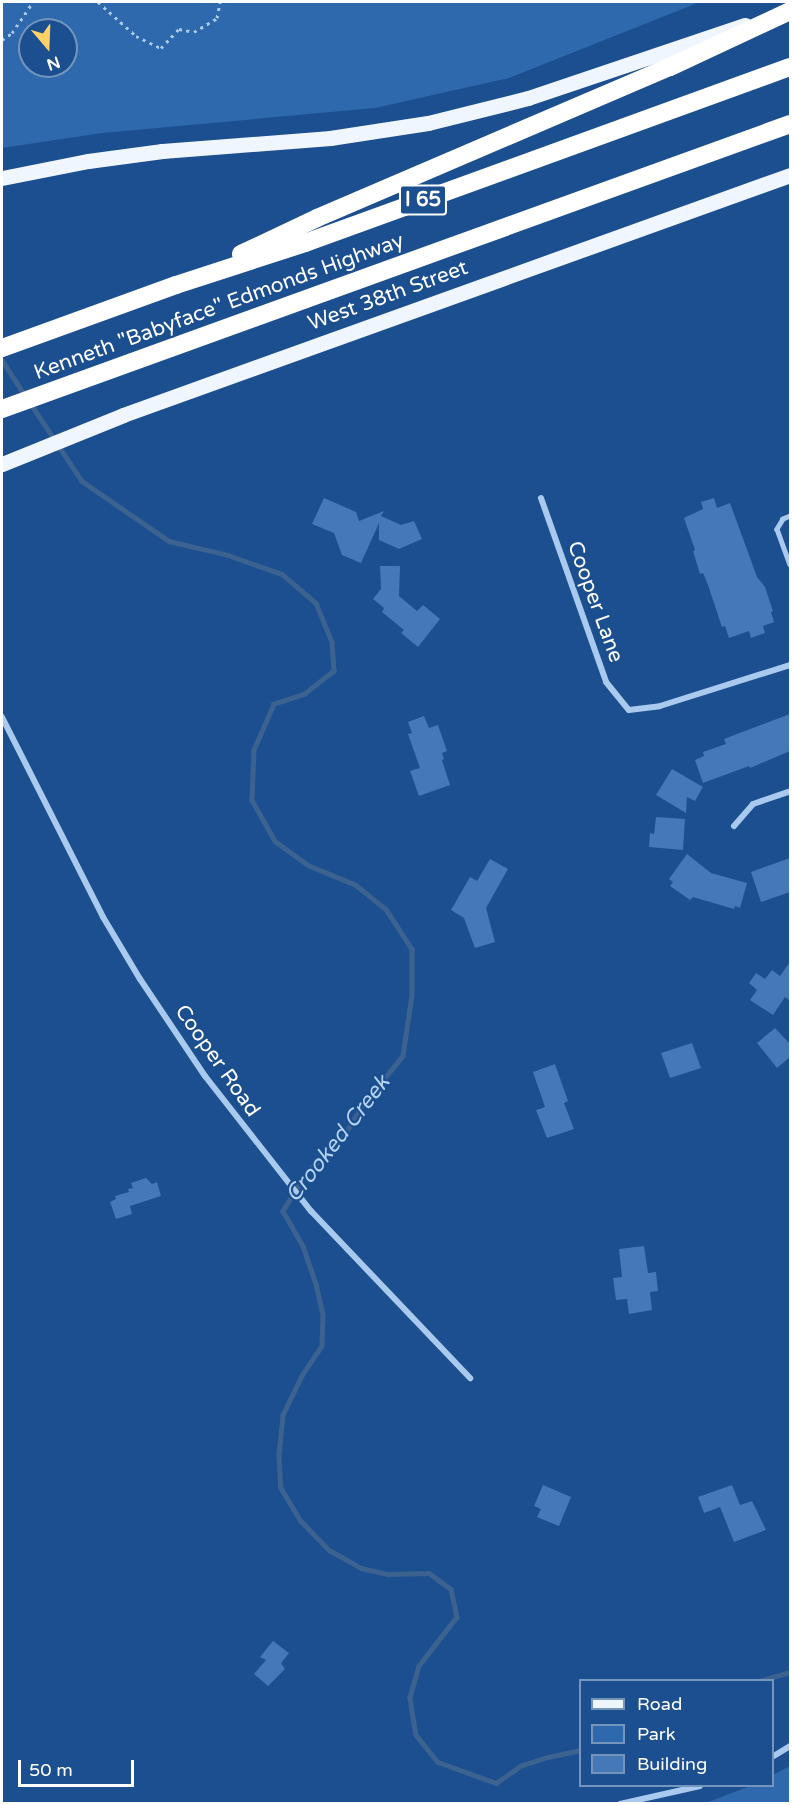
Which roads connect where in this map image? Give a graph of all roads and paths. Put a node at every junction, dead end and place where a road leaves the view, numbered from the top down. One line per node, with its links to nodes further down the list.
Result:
1 (33, 2): 5 (path)
2 (98, 2): 3 (path)
3 (220, 2)
4 (790, 10): 9 (main road); 10 (highway)
5 (2, 40)
6 (790, 67): 10 (highway, Kenneth "Babyface" Edmonds Highway / I 65)
7 (790, 124): 12 (highway, Kenneth "Babyface" Edmonds Highway / I 65)
8 (790, 175): 13 (main road, West 38th Street)
9 (2, 178)
10 (176, 285): 11 (highway, Kenneth "Babyface" Edmonds Highway / I 65)
11 (2, 348)
12 (2, 410)
13 (2, 464)
14 (541, 498): 17 (street, Cooper Lane)
15 (790, 516): 16 (lane)
16 (790, 564)
17 (790, 665)
18 (2, 717): 21 (street, Cooper Road)
19 (790, 791): 20 (street)
20 (734, 826)
21 (470, 1378)
22 (790, 1746): 23 (street)
23 (774, 1756)
24 (691, 1787): 25 (street)
25 (620, 1803)

